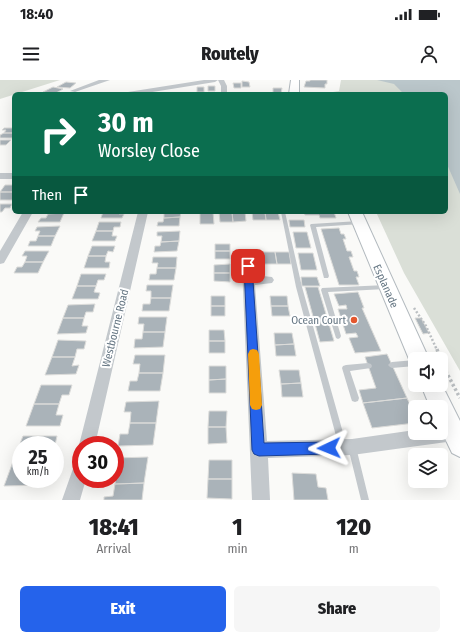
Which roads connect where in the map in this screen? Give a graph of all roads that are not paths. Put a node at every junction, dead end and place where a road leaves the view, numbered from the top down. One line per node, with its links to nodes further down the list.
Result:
1 (107, 80): 6 (street)
2 (215, 80): 5 (street)
3 (221, 80): 8 (street)
4 (294, 80): 9 (main road)
5 (192, 81): 7 (street)
6 (73, 91)
7 (134, 92)
8 (224, 92)
9 (294, 92)
10 (0, 176): 11 (street)
11 (12, 176)
12 (27, 214): 16 (street)
13 (143, 214): 29 (street, Westbourne Road)
14 (283, 214): 31 (lane)
15 (357, 217): 18 (lane); 21 (main road, Esplanade)
16 (0, 260)
17 (248, 266): 19 (street)
18 (326, 276)
19 (249, 280): 20 (street); 32 (street)
20 (268, 280)
21 (386, 287): 22 (lane); 23 (main road, Esplanade)
22 (338, 336)
23 (416, 352)
24 (408, 363): 25 (lane)
25 (392, 364)
26 (368, 366): 28 (lane)
27 (434, 392): 30 (main road)
28 (355, 398)
29 (89, 436)
30 (457, 439): 31 (street)
31 (348, 447): 32 (street); 36 (lane)
32 (259, 450): 35 (street)
33 (75, 488): 34 (street)
34 (71, 500)
35 (261, 500)
36 (365, 500)

